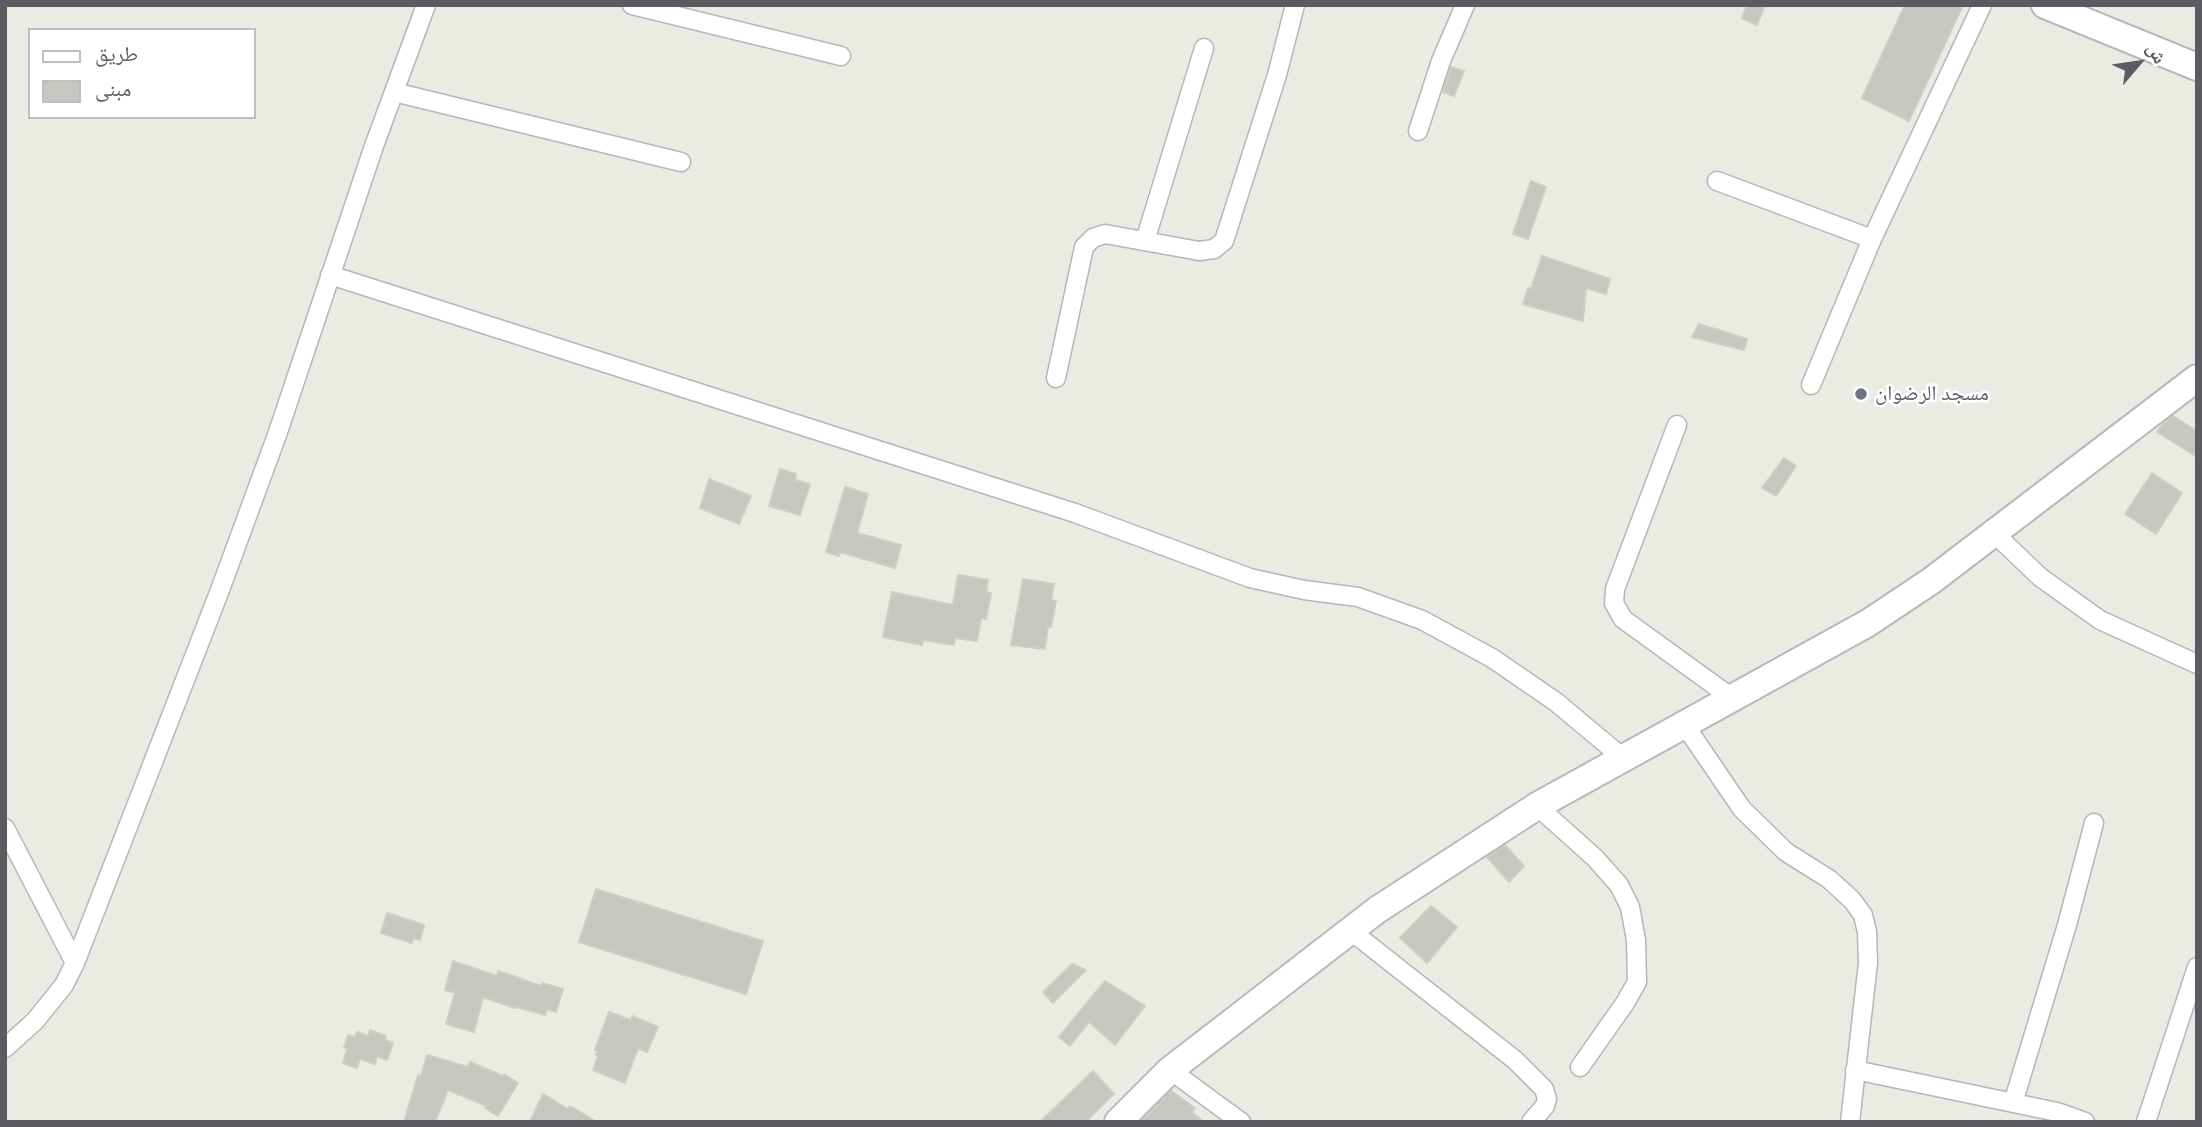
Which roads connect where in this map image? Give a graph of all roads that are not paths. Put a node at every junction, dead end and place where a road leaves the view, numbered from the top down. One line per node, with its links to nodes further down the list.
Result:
1 (426, 5): 10 (street)
2 (632, 5): 8 (street)
3 (1296, 5): 15 (street)
4 (1465, 5): 11 (street)
5 (1982, 5): 14 (street)
6 (2045, 5): 9 (street)
7 (1204, 48): 15 (street)
8 (841, 56)
9 (2197, 67)
10 (394, 92): 12 (street); 16 (street)
11 (1418, 131)
12 (681, 162)
13 (1717, 181): 14 (street)
14 (1872, 239): 19 (street)
15 (1145, 241): 17 (street)
16 (330, 275): 25 (street); 30 (street)
17 (1056, 378)
18 (2197, 378): 21 (street)
19 (1811, 385)
20 (1677, 425): 23 (street)
21 (1994, 533): 22 (street); 23 (street)
22 (2197, 664)
23 (1732, 698): 24 (street)
24 (1684, 724): 25 (street); 35 (street)
25 (1623, 758): 26 (street)
26 (1537, 806): 29 (street); 33 (street)
27 (2094, 823): 36 (street)
28 (5, 828): 30 (street)
29 (1350, 931): 34 (street); 39 (street)
30 (75, 964): 32 (street)
31 (2197, 967): 42 (street)
32 (5, 1048)
33 (1580, 1067)
34 (1170, 1070): 37 (street); 38 (street)
35 (1855, 1070): 36 (street); 40 (street)
36 (2013, 1103): 41 (street)
37 (1118, 1122)
38 (1241, 1122)
39 (1531, 1122)
40 (1850, 1122)
41 (2085, 1122)
42 (2146, 1122)

